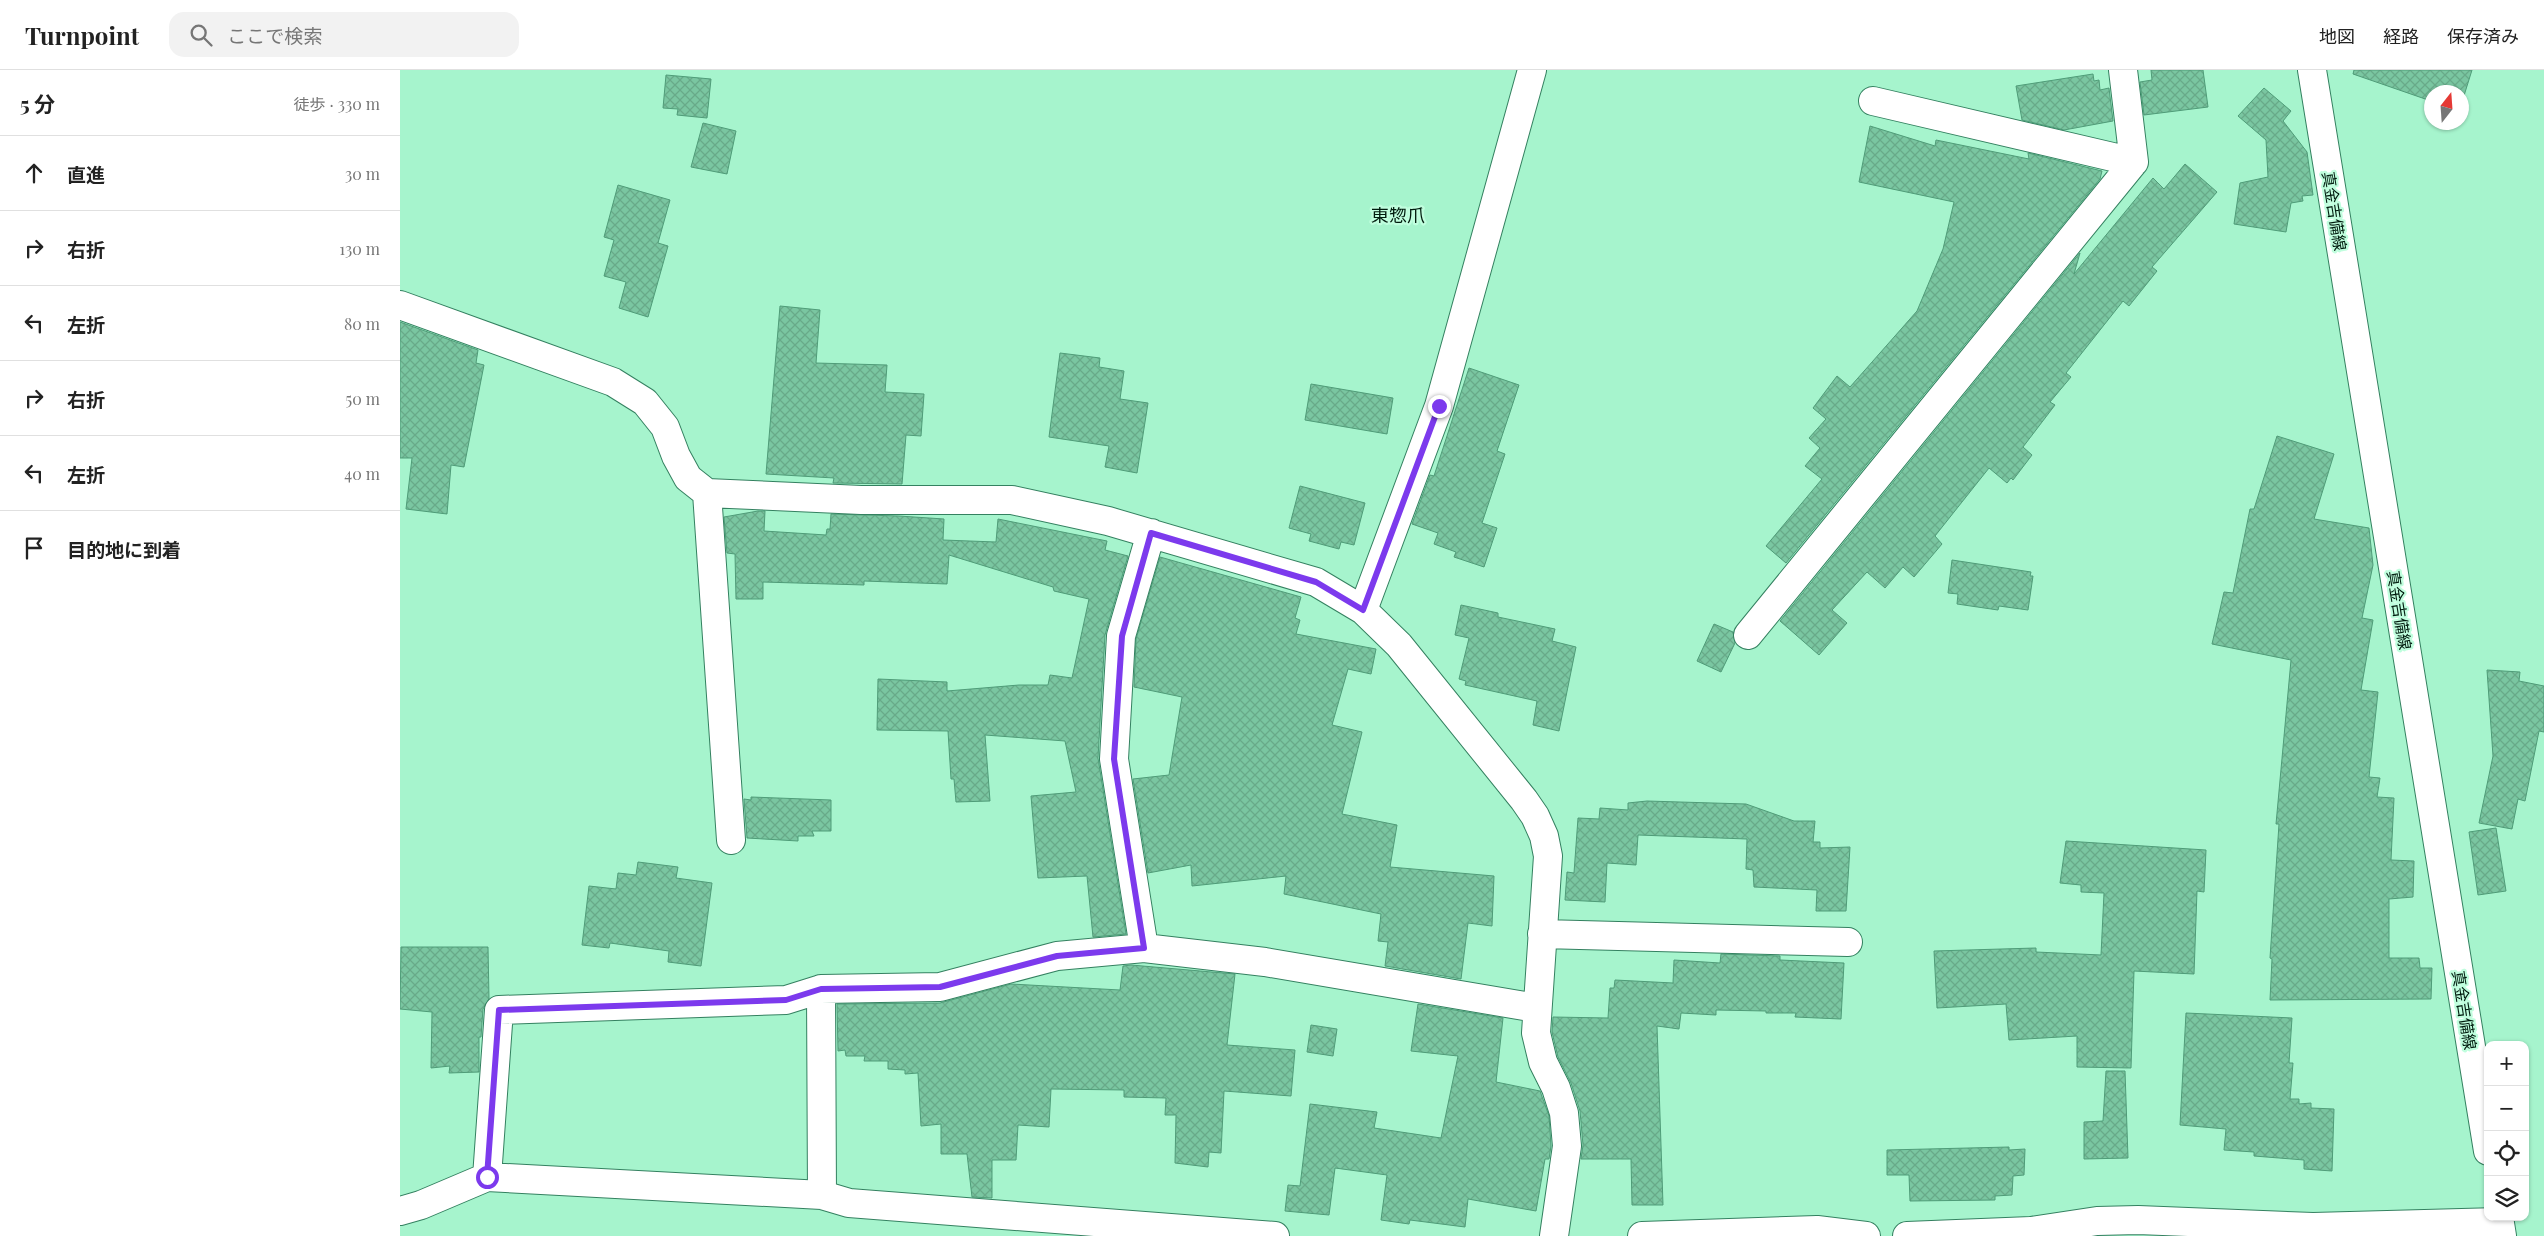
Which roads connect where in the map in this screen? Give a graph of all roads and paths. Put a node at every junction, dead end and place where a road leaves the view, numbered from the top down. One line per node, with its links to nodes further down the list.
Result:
1 (1532, 70): 9 (street)
2 (2123, 70): 5 (street)
3 (2312, 70): 17 (street, 真金吉備線)
4 (1873, 101): 5 (street)
5 (2134, 162): 10 (street)
6 (400, 305): 7 (street)
7 (707, 494): 8 (street); 11 (street)
8 (1151, 533): 9 (street); 14 (street)
9 (1363, 610): 12 (street)
10 (1748, 635)
11 (731, 840)
12 (1542, 934): 13 (street); 16 (street)
13 (1848, 942)
14 (1144, 948): 15 (street); 16 (street)
15 (821, 989): 18 (street); 19 (street)
16 (1536, 1008): 23 (street)
17 (2485, 1131)
18 (487, 1177): 19 (street); 20 (street)
19 (822, 1195): 22 (street)
20 (400, 1211)
21 (2500, 1225): 26 (street)
22 (1275, 1236)
23 (1554, 1236)
24 (1642, 1236): 25 (street)
25 (1866, 1236)
26 (1907, 1236)

